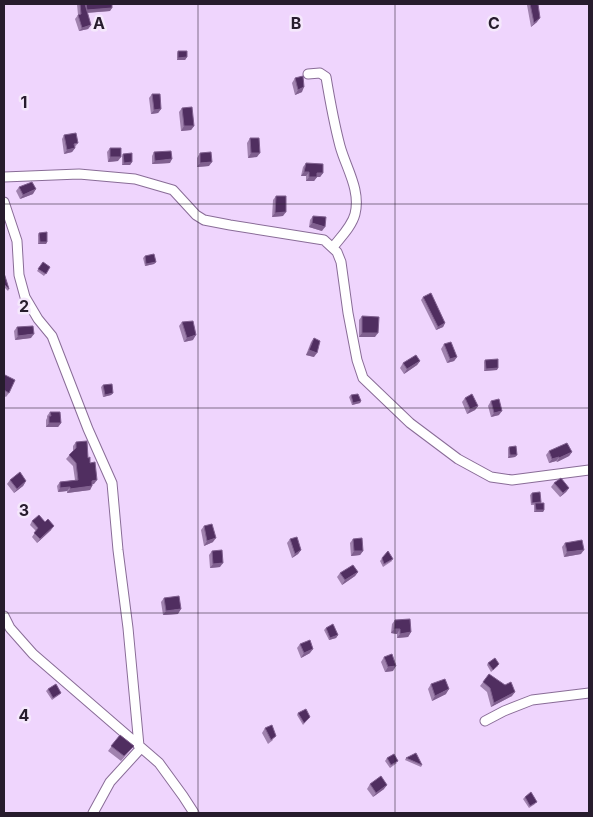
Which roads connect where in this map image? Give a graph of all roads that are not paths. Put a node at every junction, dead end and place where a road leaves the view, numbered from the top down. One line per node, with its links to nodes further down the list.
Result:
1 (308, 74): 4 (street)
2 (4, 178): 4 (street)
3 (4, 202): 9 (street)
4 (333, 247): 5 (street)
5 (589, 470)
6 (4, 616): 9 (street)
7 (589, 693): 8 (street)
8 (485, 721)
9 (140, 747): 10 (street); 11 (street)
10 (93, 813)
11 (194, 813)

